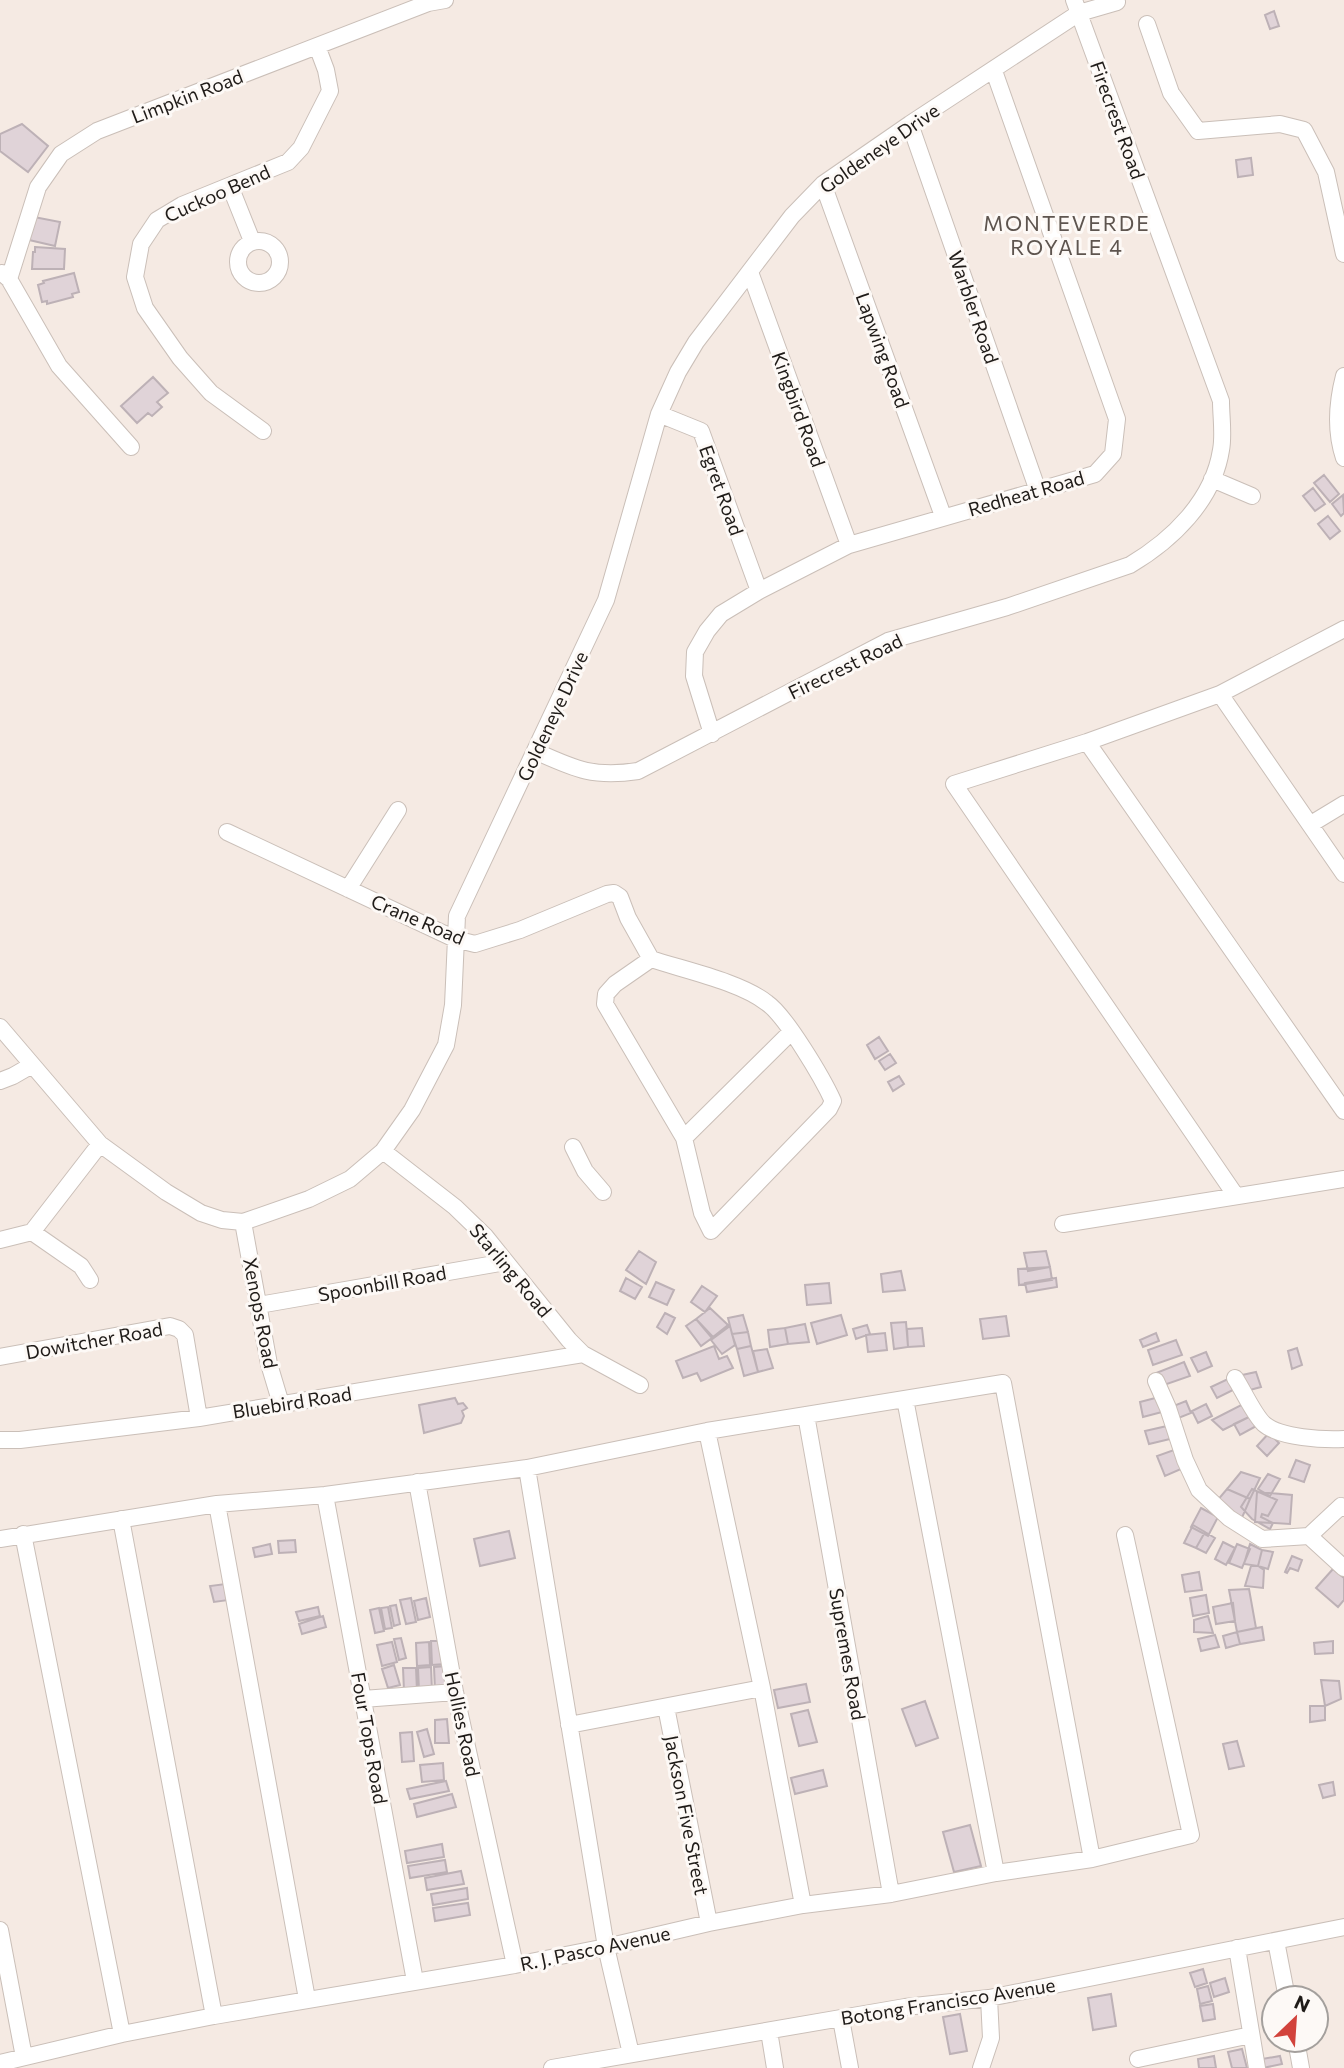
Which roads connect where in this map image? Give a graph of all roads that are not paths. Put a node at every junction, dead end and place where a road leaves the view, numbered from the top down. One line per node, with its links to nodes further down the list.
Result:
1 (445, 0): 5 (street, Limpkin Road)
2 (1117, 2): 3 (street, Goldeneye Drive)
3 (1077, 7): 6 (street, Goldeneye Drive); 19 (street, Firecrest Road)
4 (1147, 24): 11 (street)
5 (317, 46): 9 (street, Cuckoo Bend); 13 (street, Limpkin Road)
6 (994, 71): 7 (street, Goldeneye Drive); 20 (street, Redheat Road)
7 (910, 124): 8 (street, Goldeneye Drive); 20 (street, Warbler Road)
8 (823, 184): 12 (street, Goldeneye Drive); 22 (street, Lapwing Road)
9 (230, 186): 10 (street); 16 (street, Cuckoo Bend)
10 (252, 242)
11 (1344, 254)
12 (750, 272): 15 (street, Goldeneye Drive); 23 (street, Kingbird Road)
13 (4, 275): 17 (street)
14 (1344, 376): 18 (street)
15 (659, 414): 24 (street, Egret Road); 29 (street, Goldeneye Drive)
16 (264, 431)
17 (131, 447)
18 (1344, 458)
19 (1212, 479): 21 (street); 27 (street, Firecrest Road)
20 (1038, 491): 22 (street, Redheat Road)
21 (1252, 496)
22 (943, 516): 23 (street, Redheat Road)
23 (849, 545): 24 (street, Redheat Road)
24 (759, 591): 27 (street, Redheat Road)
25 (1344, 629): 26 (street)
26 (1220, 694): 28 (street); 32 (street)
27 (712, 734): 29 (street, Firecrest Road)
28 (1087, 742): 42 (street); 49 (street)
29 (535, 751): 36 (street, Goldeneye Drive)
30 (1344, 804): 32 (street)
31 (398, 810): 35 (street)
32 (1311, 824): 34 (street)
33 (226, 832): 35 (street, Crane Road)
34 (1344, 874)
35 (348, 889): 36 (street, Crane Road)
36 (455, 939): 37 (street, Crane Road); 46 (street, Goldeneye Drive)
37 (651, 959): 39 (street); 43 (street)
38 (0, 1027): 40 (street, Goldeneye Drive)
39 (791, 1032): 43 (street); 43 (street)
40 (32, 1065): 41 (street); 44 (street, Goldeneye Drive)
41 (0, 1081)
42 (1344, 1111)
43 (684, 1138)
44 (100, 1144): 50 (street, Goldeneye Drive); 52 (street)
45 (573, 1147): 48 (street)
46 (383, 1151): 50 (street, Goldeneye Drive); 54 (street, Starling Road)
47 (1344, 1180): 49 (street)
48 (603, 1192)
49 (1236, 1196): 51 (street)
50 (243, 1222): 56 (street, Xenops Road)
51 (1063, 1224)
52 (32, 1232): 53 (street); 55 (street)
53 (0, 1240)
54 (506, 1262): 56 (street, Spoonbill Road); 57 (street, Starling Road)
55 (90, 1280)
56 (259, 1305): 63 (street, Xenops Road)
57 (583, 1354): 61 (street, Starling Road); 63 (street, Bluebird Road)
58 (0, 1357): 65 (street, Dowitcher Road)
59 (1235, 1378): 67 (street)
60 (1156, 1381): 77 (street)
61 (640, 1385)
62 (905, 1399): 64 (street); 85 (street); 86 (street)
63 (281, 1404): 65 (street, Bluebird Road)
64 (806, 1415): 66 (street); 87 (street, Supremes Road)
65 (199, 1418): 68 (street, Bluebird Road)
66 (707, 1431): 69 (street); 80 (street)
67 (1344, 1439)
68 (0, 1440)
69 (527, 1468): 70 (street); 84 (street)
70 (417, 1482): 71 (street); 81 (street, Hollies Road)
71 (325, 1495): 72 (street); 82 (street, Four Tops Road)
72 (217, 1504): 74 (street); 99 (street)
73 (1343, 1506): 77 (street)
74 (121, 1519): 75 (street); 100 (street)
75 (23, 1534): 78 (street); 103 (street)
76 (1125, 1535): 85 (street, R. J. Pasco Avenue)
77 (1309, 1536): 79 (street)
78 (0, 1539)
79 (1344, 1568)
80 (762, 1688): 83 (street); 88 (street)
81 (455, 1692): 82 (street); 95 (street, Hollies Road)
82 (363, 1699): 96 (street, Four Tops Road)
83 (666, 1707): 84 (street); 89 (street, Jackson Five Street)
84 (569, 1725): 93 (street)
85 (1091, 1858): 86 (street, R. J. Pasco Avenue)
86 (996, 1873): 87 (street, R. J. Pasco Avenue)
87 (891, 1894): 88 (street, R. J. Pasco Avenue)
88 (803, 1905): 89 (street, R. J. Pasco Avenue)
89 (709, 1923): 93 (street, R. J. Pasco Avenue)
90 (1344, 1927): 92 (street, Botong Francisco Avenue)
91 (0, 1930): 106 (street)
92 (1276, 1941): 94 (street, Botong Francisco Avenue); 97 (street)
93 (606, 1947): 95 (street, R. J. Pasco Avenue); 105 (street)
94 (1237, 1948): 98 (street, Botong Francisco Avenue); 104 (street)
95 (515, 1965): 96 (street, R. J. Pasco Avenue)
96 (415, 1981): 99 (street, R. J. Pasco Avenue)
97 (1284, 1984)
98 (989, 1998): 101 (street, Botong Francisco Avenue); 112 (street)
99 (307, 1999): 100 (street, R. J. Pasco Avenue)
100 (214, 2016): 103 (street, R. J. Pasco Avenue)
101 (841, 2019): 102 (street, Botong Francisco Avenue); 111 (street)
102 (769, 2031): 105 (street, Botong Francisco Avenue); 110 (street)
103 (122, 2034): 106 (street, R. J. Pasco Avenue)
104 (1251, 2035): 107 (street); 113 (street)
105 (631, 2054): 109 (street, Botong Francisco Avenue)
106 (24, 2057): 108 (street, R. J. Pasco Avenue)
107 (1138, 2059)
108 (0, 2063)
109 (552, 2068)
110 (775, 2068)
111 (850, 2068)
112 (981, 2068)
113 (1257, 2068)

